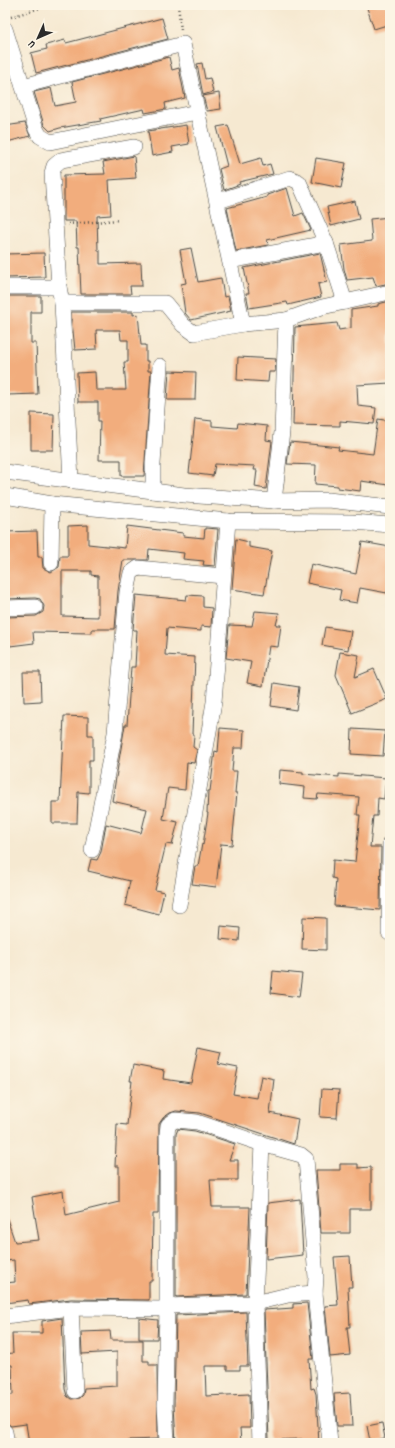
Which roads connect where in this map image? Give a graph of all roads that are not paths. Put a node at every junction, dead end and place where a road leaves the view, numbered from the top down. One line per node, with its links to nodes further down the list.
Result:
1 (5, 29): 2 (street)
2 (23, 86): 3 (street); 3 (street)
3 (197, 112): 5 (street)
4 (134, 147): 9 (street)
5 (218, 201): 6 (street); 7 (street)
6 (326, 243): 7 (street); 11 (street)
7 (230, 261): 14 (street)
8 (5, 287): 9 (street)
9 (59, 287): 12 (street)
10 (390, 292): 11 (street)
11 (345, 302): 13 (street)
12 (62, 303): 14 (street); 17 (street)
13 (286, 320): 14 (street); 20 (street)
14 (243, 324)
15 (160, 366): 18 (street)
16 (5, 472): 17 (street)
17 (71, 481): 18 (street)
18 (153, 491): 20 (street)
19 (5, 496): 21 (street)
20 (274, 501): 22 (street)
21 (52, 504): 23 (street); 25 (street)
22 (389, 507): 24 (street)
23 (228, 521): 24 (street); 26 (street)
24 (389, 525)
25 (51, 563)
26 (223, 576): 30 (street); 31 (street)
27 (35, 606): 28 (street)
28 (5, 608)
29 (390, 843): 32 (street)
30 (92, 850)
31 (179, 905)
32 (389, 933)
33 (262, 1144): 34 (street); 35 (street); 37 (street)
34 (315, 1293): 35 (street); 44 (street)
35 (255, 1303): 37 (street); 43 (street)
36 (71, 1308): 37 (street); 38 (street); 39 (street)
37 (167, 1308): 42 (street)
38 (5, 1316)
39 (75, 1391)
40 (5, 1432): 41 (street)
41 (7, 1443)
42 (167, 1443)
43 (260, 1443)
44 (330, 1443)

